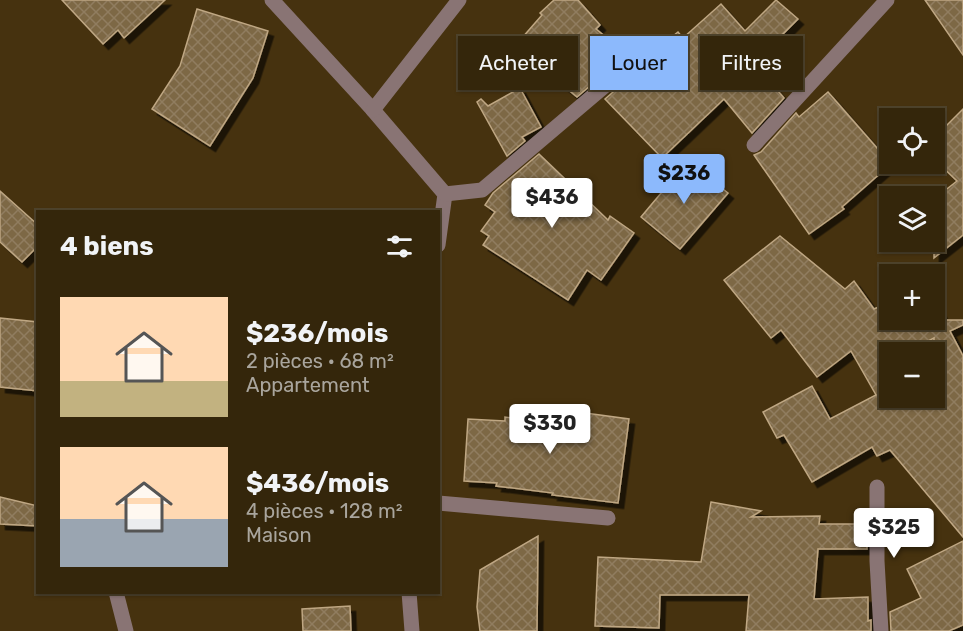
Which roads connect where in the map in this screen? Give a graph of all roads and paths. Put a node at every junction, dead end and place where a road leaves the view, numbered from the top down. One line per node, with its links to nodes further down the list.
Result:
1 (272, 0): 5 (street)
2 (459, 0): 5 (street)
3 (887, 0): 6 (street)
4 (599, 90): 7 (street)
5 (373, 110): 7 (street)
6 (754, 145)
7 (445, 194): 8 (street)
8 (440, 230)
9 (877, 487): 16 (street)
10 (440, 503): 11 (street)
11 (608, 519)
12 (117, 594): 14 (street)
13 (409, 594): 15 (street)
14 (126, 631)
15 (412, 631)
16 (881, 631)

